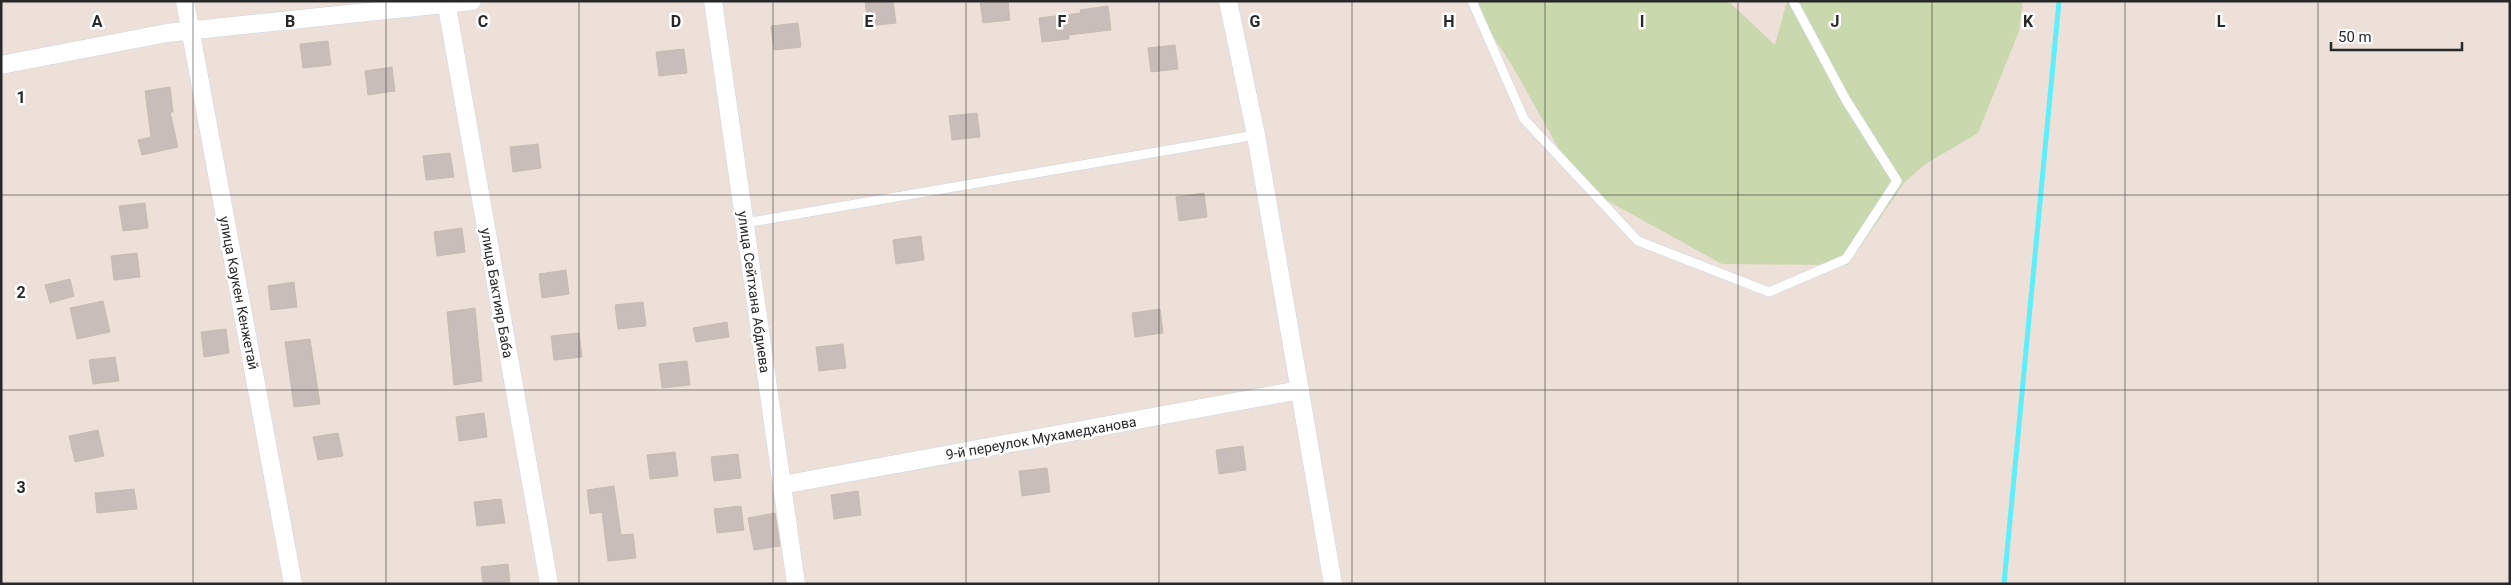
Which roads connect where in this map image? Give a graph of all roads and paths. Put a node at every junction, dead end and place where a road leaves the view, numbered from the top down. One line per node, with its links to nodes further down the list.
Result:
1 (185, 1): 8 (street, улица Каукен Кенжетай)
2 (472, 1): 7 (street)
3 (713, 1): 11 (street, улица Сейтхана Абдиева)
4 (1228, 1): 10 (street)
5 (1472, 1): 6 (lane)
6 (1793, 1)
7 (446, 3): 8 (street); 15 (street, улица Бактияр Баба)
8 (190, 31): 9 (street); 14 (street, улица Каукен Кенжетай)
9 (1, 65)
10 (1256, 135): 11 (lane); 12 (street)
11 (745, 223): 13 (street, улица Сейтхана Абдиева)
12 (1300, 390): 13 (street, 9-й переулок Мухамедханова); 17 (street)
13 (782, 485): 16 (street, улица Сейтхана Абдиева)
14 (293, 584)
15 (549, 584)
16 (796, 584)
17 (1333, 584)

